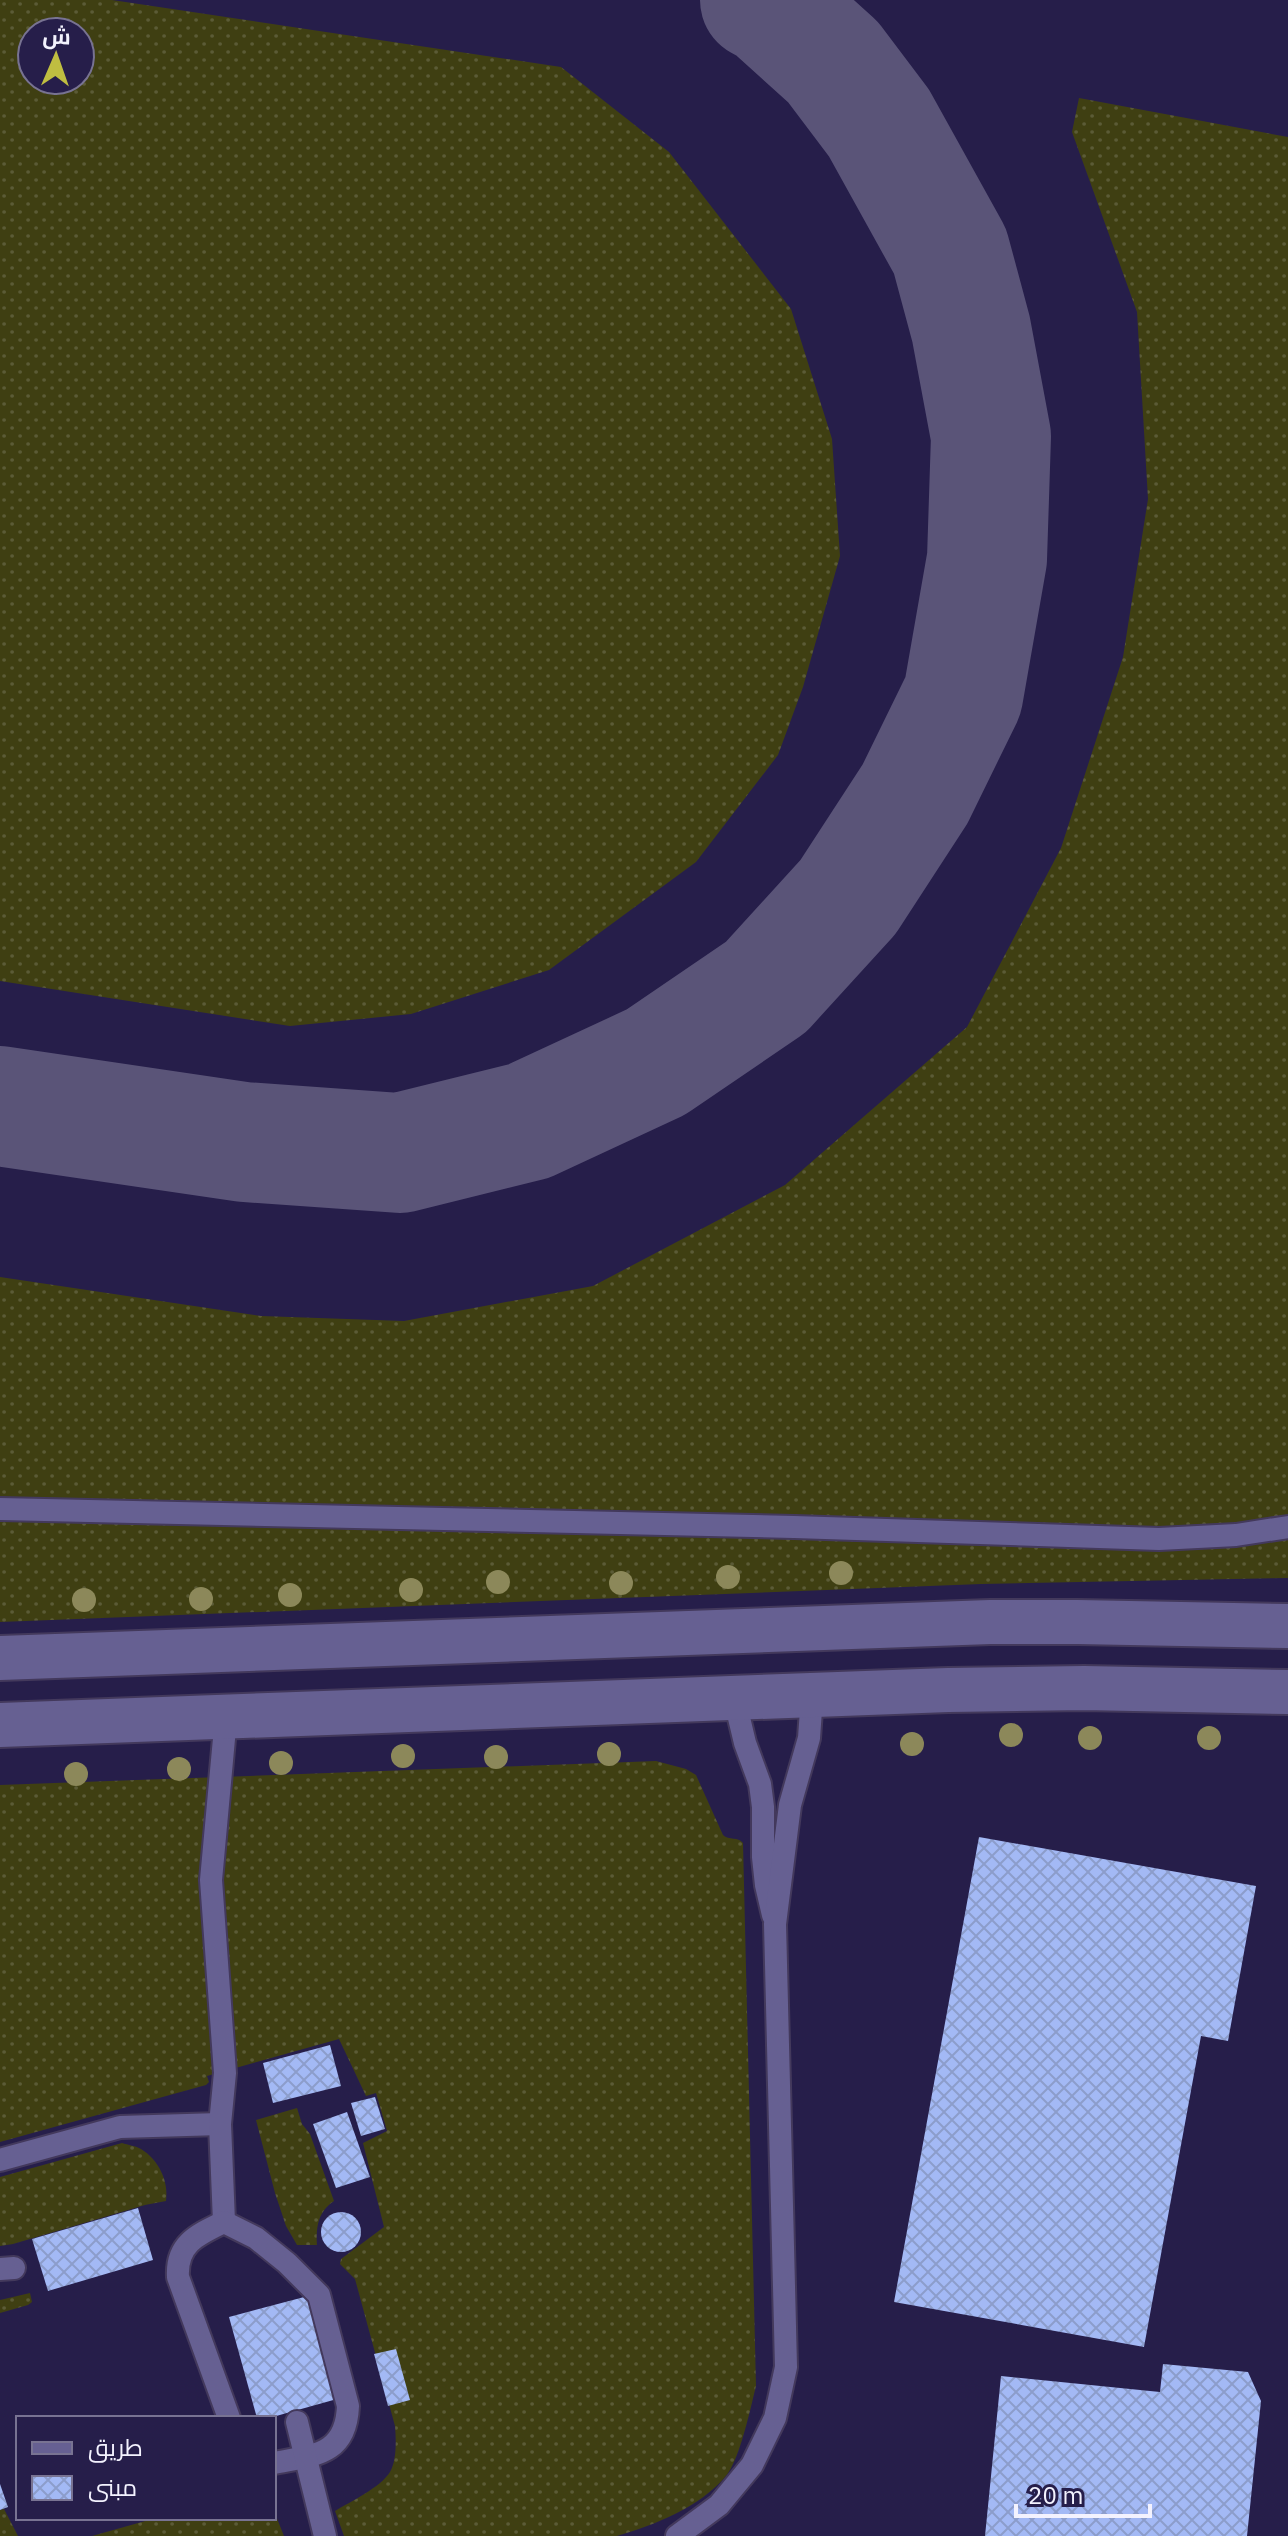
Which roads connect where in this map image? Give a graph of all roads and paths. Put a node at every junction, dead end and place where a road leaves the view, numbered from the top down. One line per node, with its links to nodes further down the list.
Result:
1 (0, 1509): 2 (lane)
2 (1288, 1527)
3 (1288, 1626): 4 (street)
4 (808, 1630): 5 (street); 8 (street)
5 (730, 1632): 6 (street); 9 (street)
6 (0, 1658)
7 (1288, 1692): 8 (street)
8 (812, 1696): 9 (street); 12 (lane)
9 (734, 1697): 10 (street); 12 (lane)
10 (226, 1717): 11 (street); 13 (lane)
11 (0, 1725)
12 (775, 1924): 21 (lane)
13 (220, 2124): 14 (lane); 15 (lane)
14 (0, 2160)
15 (224, 2222): 16 (lane); 18 (lane)
16 (228, 2416)
17 (297, 2422): 18 (lane)
18 (305, 2457): 19 (lane); 20 (lane)
19 (276, 2463)
20 (325, 2536)
21 (677, 2536)

